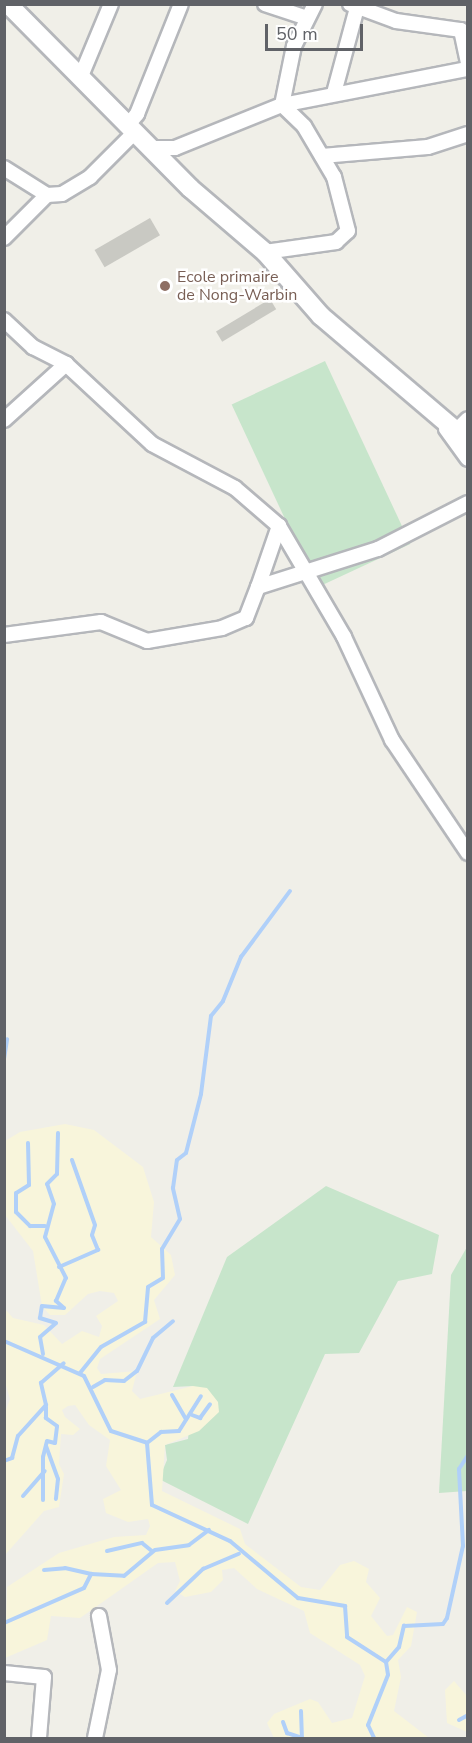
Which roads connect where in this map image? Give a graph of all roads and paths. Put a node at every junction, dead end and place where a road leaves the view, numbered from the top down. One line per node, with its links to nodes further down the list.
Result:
1 (8, 4): 10 (street)
2 (111, 4): 10 (street)
3 (181, 4): 13 (street)
4 (266, 4): 7 (street)
5 (315, 4): 7 (street)
6 (353, 6): 8 (street); 11 (street)
7 (307, 18): 12 (street)
8 (468, 62)
9 (468, 69): 11 (street)
10 (81, 76): 13 (street)
11 (334, 93): 12 (street)
12 (282, 105): 15 (street); 16 (street)
13 (130, 129): 15 (street); 18 (street)
14 (468, 134): 16 (street)
15 (152, 148): 20 (street)
16 (322, 156): 20 (street)
17 (4, 168): 18 (street)
18 (47, 195): 19 (street)
19 (4, 238)
20 (266, 252): 23 (street)
21 (4, 320): 22 (street)
22 (66, 364): 24 (street); 28 (street)
23 (438, 417): 25 (street); 26 (street)
24 (4, 420)
25 (463, 431)
26 (468, 459)
27 (468, 503): 29 (street)
28 (279, 526): 29 (street); 30 (street)
29 (305, 573): 30 (street); 32 (street)
30 (258, 587): 31 (street)
31 (4, 635)
32 (468, 853)
33 (99, 1616): 36 (street)
34 (4, 1673): 35 (street)
35 (39, 1738)
36 (95, 1738)

